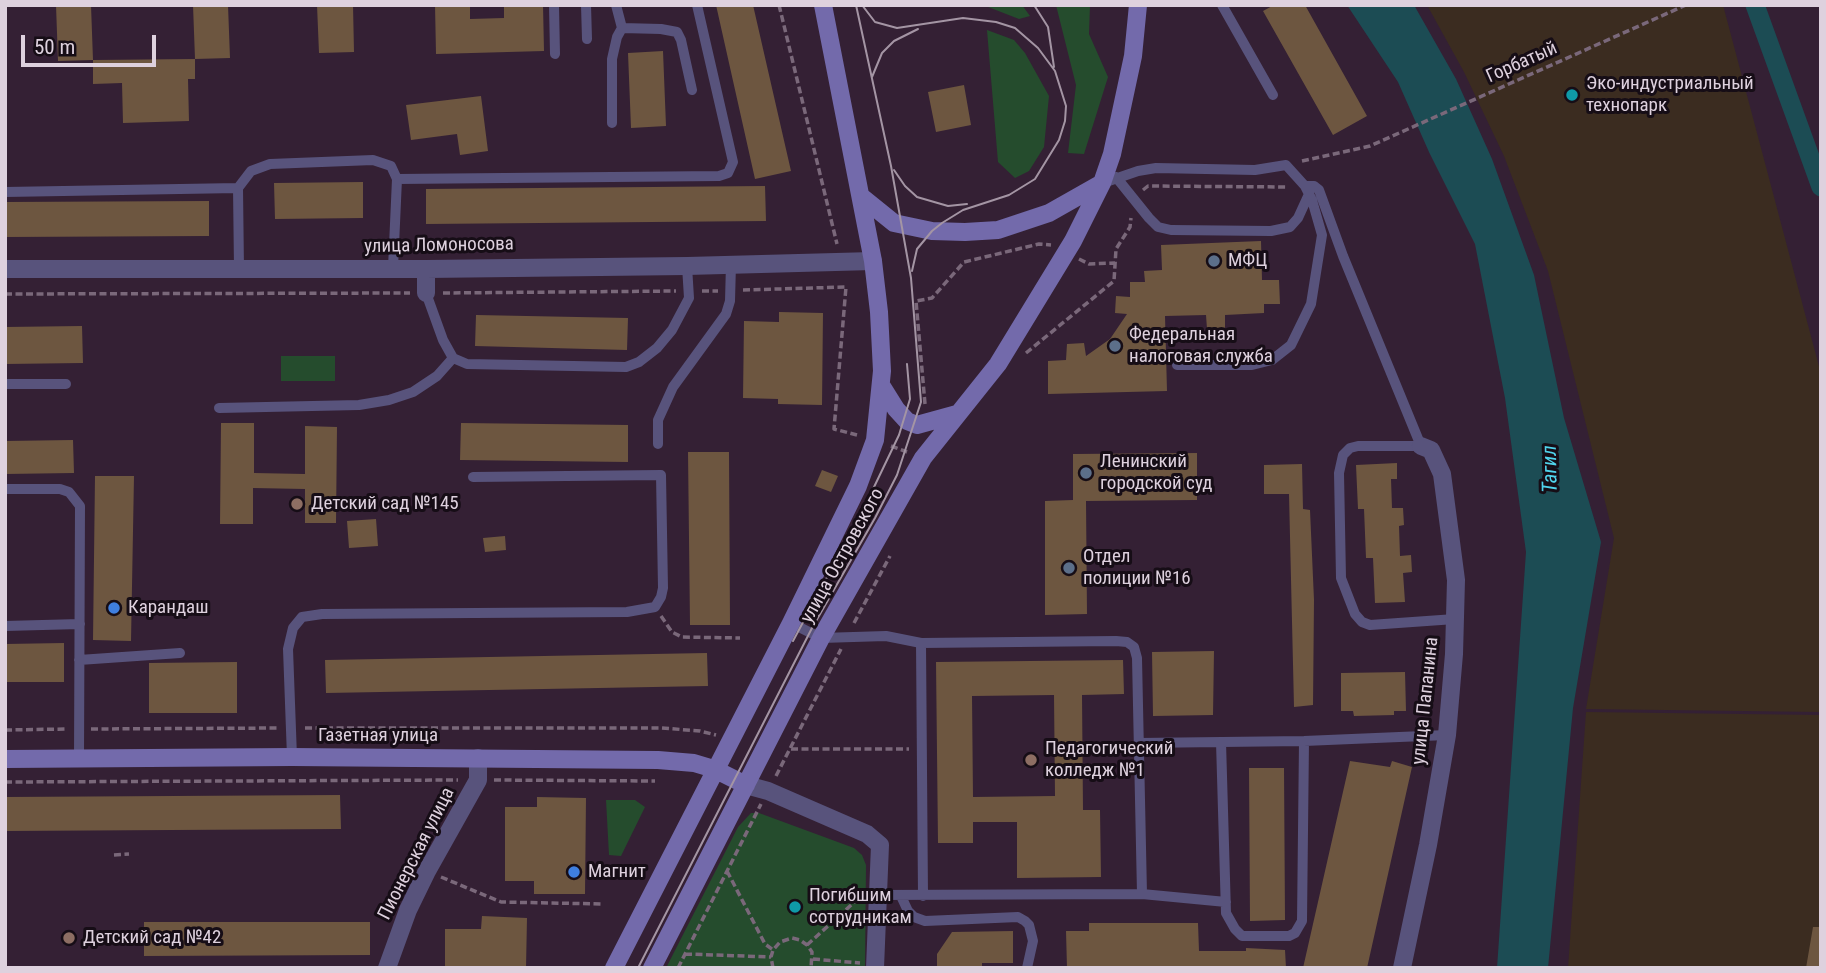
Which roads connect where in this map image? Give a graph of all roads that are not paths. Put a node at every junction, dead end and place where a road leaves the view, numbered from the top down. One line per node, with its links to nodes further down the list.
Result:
1 (554, 5): 11 (lane)
2 (586, 5): 10 (lane)
3 (616, 5): 9 (lane)
4 (697, 5): 15 (lane)
5 (823, 5): 20 (main road, улица Островского)
6 (1147, 5): 8 (lane)
7 (1222, 5): 13 (lane)
8 (1137, 14): 16 (main road, улица Островского)
9 (622, 28): 12 (lane); 14 (lane)
10 (587, 39)
11 (555, 54)
12 (692, 90)
13 (1273, 95)
14 (612, 123)
15 (397, 179): 17 (lane); 24 (lane)
16 (1109, 180): 18 (lane); 18 (lane); 20 (main road); 35 (main road, улица Островского)
17 (238, 188): 19 (lane); 26 (lane)
18 (1307, 190): 30 (lane); 37 (lane)
19 (5, 192)
20 (863, 198): 21 (main road, улица Островского)
21 (873, 261): 22 (street, улица Ломоносова); 33 (main road, улица Островского)
22 (731, 264): 23 (street, улица Ломоносова); 36 (lane)
23 (687, 266): 27 (street, улица Ломоносова); 29 (lane)
24 (393, 268): 26 (street, улица Ломоносова); 27 (street, улица Ломоносова)
25 (5, 269): 26 (street, улица Ломоносова)
26 (239, 269)
27 (426, 269): 28 (street)
28 (426, 293): 29 (lane)
29 (453, 358): 34 (lane)
30 (1177, 365)
31 (5, 384): 32 (lane)
32 (66, 384)
33 (881, 385): 35 (main road); 41 (main road, улица Островского)
34 (219, 408)
35 (957, 414): 44 (main road, улица Островского)
36 (658, 444)
37 (1421, 446): 40 (street, улица Папанина); 40 (lane)
38 (473, 477): 52 (lane)
39 (5, 489): 42 (lane)
40 (1455, 619): 48 (street, улица Папанина)
41 (791, 622): 44 (lane); 56 (main road, улица Островского)
42 (80, 624): 43 (lane); 47 (lane)
43 (5, 626)
44 (821, 638): 45 (lane); 57 (main road, улица Островского)
45 (920, 643): 51 (lane); 61 (lane)
46 (180, 653): 47 (lane)
47 (79, 660): 53 (lane)
48 (1447, 735): 49 (lane); 68 (street, улица Папанина)
49 (1304, 741): 50 (lane); 62 (lane)
50 (1221, 742): 51 (lane); 62 (lane)
51 (1139, 743): 59 (lane)
52 (292, 757): 53 (main road, Газетная улица); 54 (main road, Газетная улица)
53 (79, 758): 55 (main road, Газетная улица)
54 (478, 758): 56 (main road, Газетная улица); 64 (street, Пионерская улица)
55 (5, 759)
56 (714, 769): 57 (main road, Газетная улица); 65 (main road, улица Островского)
57 (746, 785): 58 (street); 66 (main road, улица Островского)
58 (877, 888): 60 (lane); 63 (street)
59 (1142, 894): 61 (lane); 62 (lane)
60 (901, 896): 61 (lane); 67 (lane)
61 (923, 896)
62 (1226, 902)
63 (875, 966)
64 (387, 968)
65 (614, 968)
66 (652, 968)
67 (1027, 968)
68 (1402, 968)

